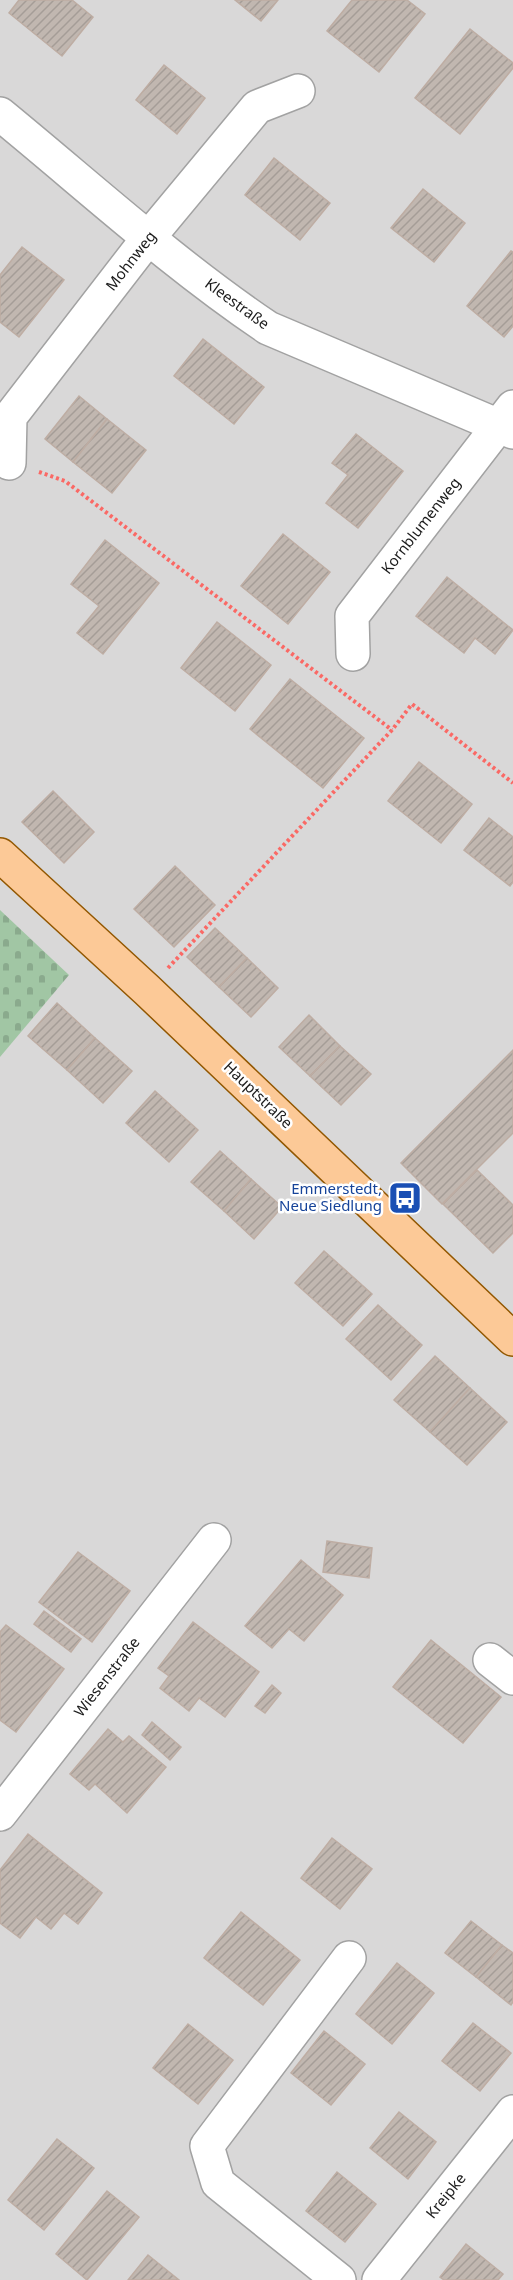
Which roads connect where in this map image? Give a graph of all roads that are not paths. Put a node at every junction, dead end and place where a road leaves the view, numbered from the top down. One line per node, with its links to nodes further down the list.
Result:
1 (298, 90): 3 (street, Mohnweg)
2 (0, 114): 3 (street, Kleestraße)
3 (149, 237): 4 (street, Kleestraße); 5 (street, Mohnweg)
4 (508, 422): 6 (street, Kornblumenweg)
5 (9, 463)
6 (353, 654)
7 (0, 855): 8 (main road, Hauptstraße)
8 (513, 1339)
9 (214, 1540): 10 (street, Wiesenstraße)
10 (0, 1814)
11 (349, 1958): 13 (street)
12 (513, 2112): 14 (street, Kreipke)
13 (339, 2280)
14 (379, 2280)

